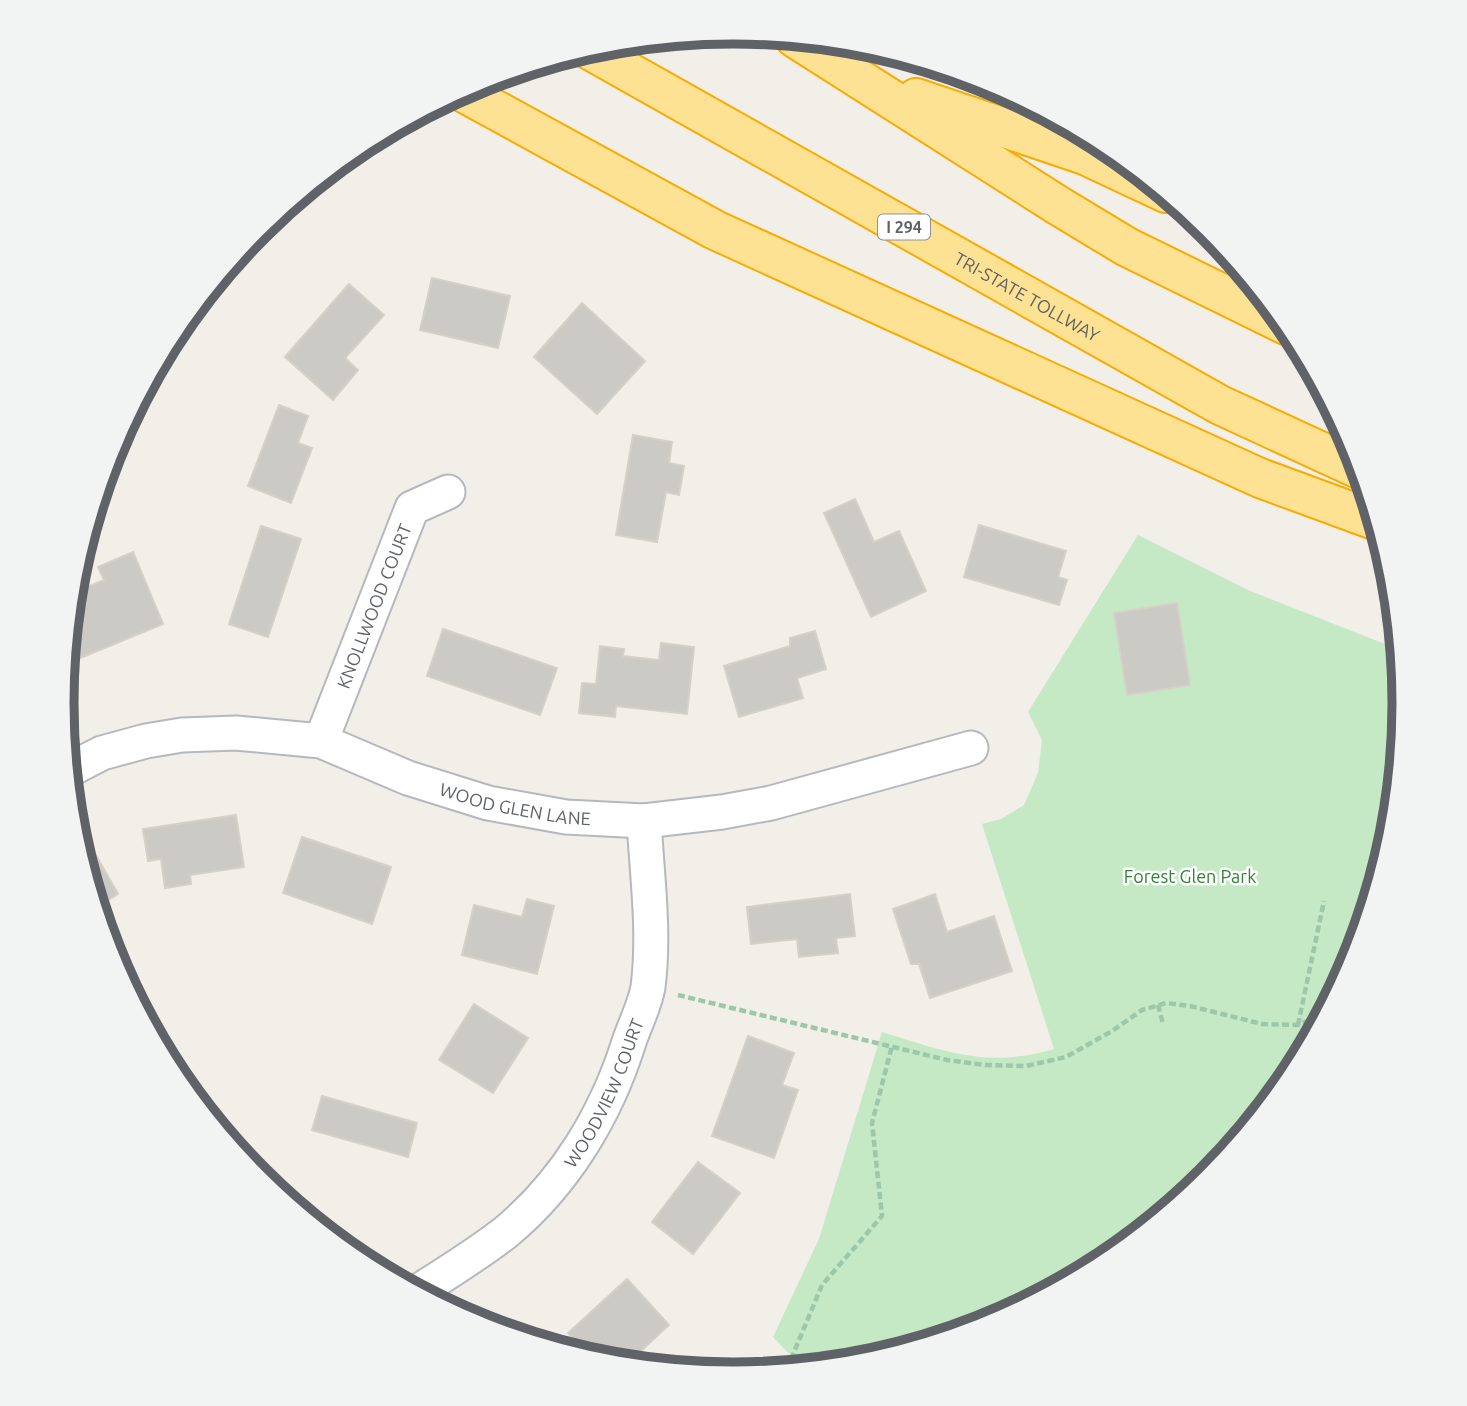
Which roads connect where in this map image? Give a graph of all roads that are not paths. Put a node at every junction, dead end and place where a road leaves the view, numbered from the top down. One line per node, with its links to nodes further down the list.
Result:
1 (811, 48): 3 (highway)
2 (602, 57): 7 (highway, TRI-STATE TOLLWAY / I 294)
3 (860, 80): 5 (highway); 6 (highway)
4 (473, 98): 9 (highway)
5 (1128, 175)
6 (1266, 315)
7 (1348, 464)
8 (448, 492): 10 (street, KNOLLWOOD COURT)
9 (1366, 517)
10 (321, 741): 12 (street, WOOD GLEN LANE); 13 (street, WOOD GLEN LANE)
11 (971, 748): 13 (street, WOOD GLEN LANE)
12 (78, 765)
13 (644, 821): 14 (street, WOODVIEW COURT)
14 (426, 1286)

